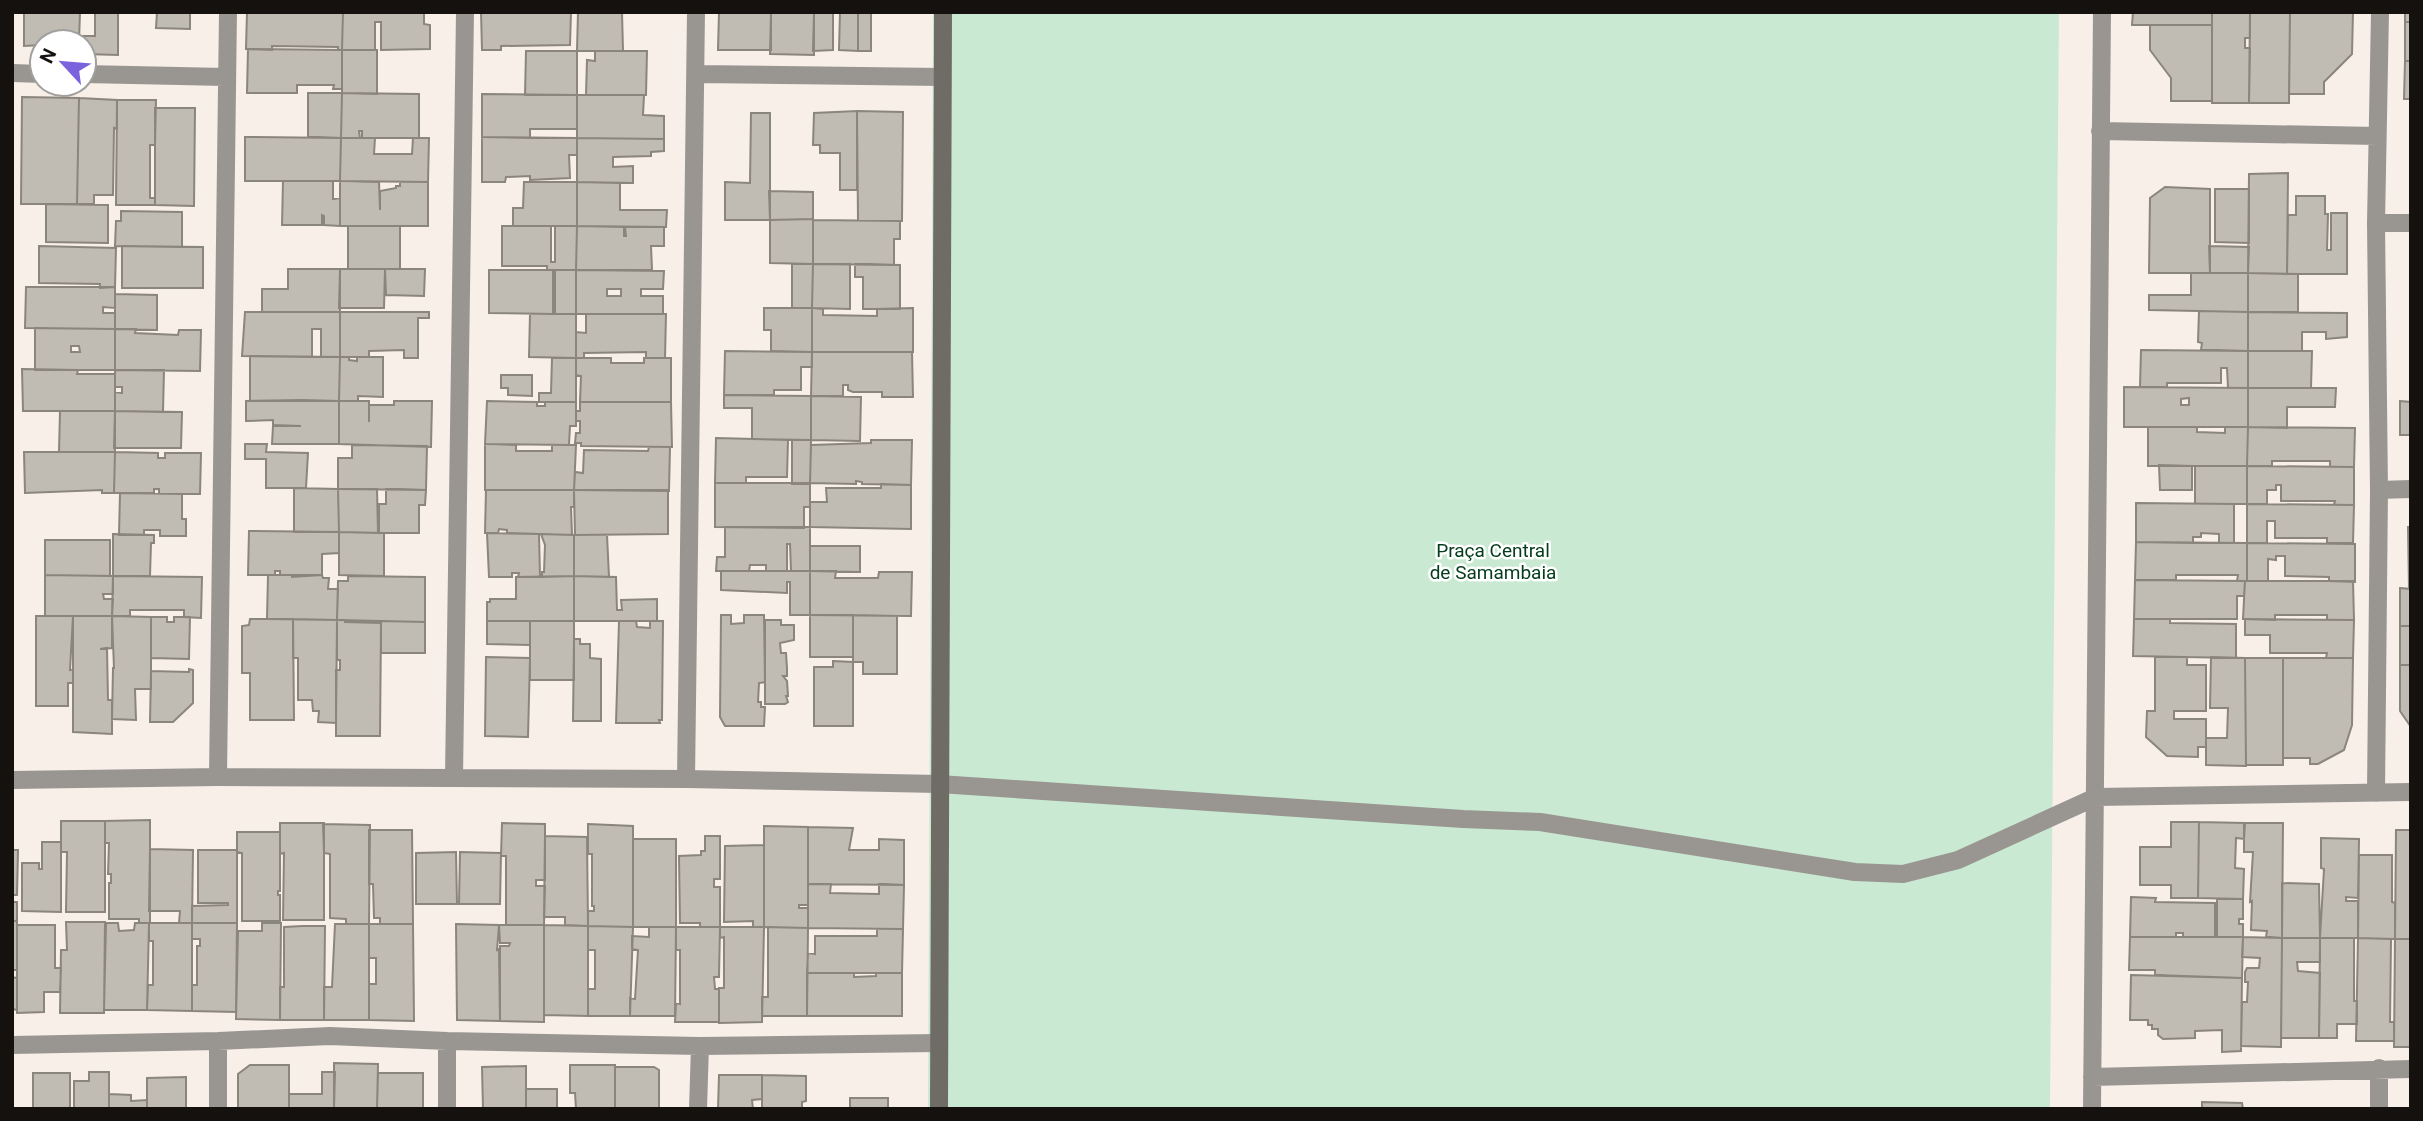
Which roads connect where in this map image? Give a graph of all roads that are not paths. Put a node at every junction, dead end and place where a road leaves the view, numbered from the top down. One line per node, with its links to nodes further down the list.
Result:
1 (228, 12): 9 (street)
2 (465, 12): 18 (street)
3 (696, 12): 8 (street)
4 (943, 12): 10 (street)
5 (2102, 12): 11 (street)
6 (2380, 12): 12 (street)
7 (98, 74): 9 (street)
8 (696, 74): 10 (street); 19 (street)
9 (226, 77): 17 (street)
10 (943, 77): 21 (street)
11 (2100, 131): 12 (street); 24 (street)
12 (2377, 136): 13 (street)
13 (2376, 223): 14 (street); 15 (street)
14 (2411, 223)
15 (2379, 489): 16 (street); 23 (street)
16 (2411, 489)
17 (218, 777): 18 (street); 20 (street)
18 (454, 778): 19 (street)
19 (686, 779): 21 (street)
20 (12, 780)
21 (939, 784): 24 (street); 27 (street)
22 (2411, 792): 23 (street)
23 (2376, 793): 24 (street)
24 (2096, 797): 32 (street)
25 (218, 1041): 26 (street); 28 (street); 33 (street)
26 (447, 1041): 29 (street); 34 (street)
27 (939, 1043): 29 (street); 36 (street)
28 (12, 1045)
29 (700, 1046): 35 (street)
30 (2379, 1068): 31 (street); 32 (street); 38 (street)
31 (2411, 1069)
32 (2092, 1077): 37 (street)
33 (218, 1109)
34 (447, 1109)
35 (698, 1109)
36 (939, 1109)
37 (2092, 1109)
38 (2379, 1109)

